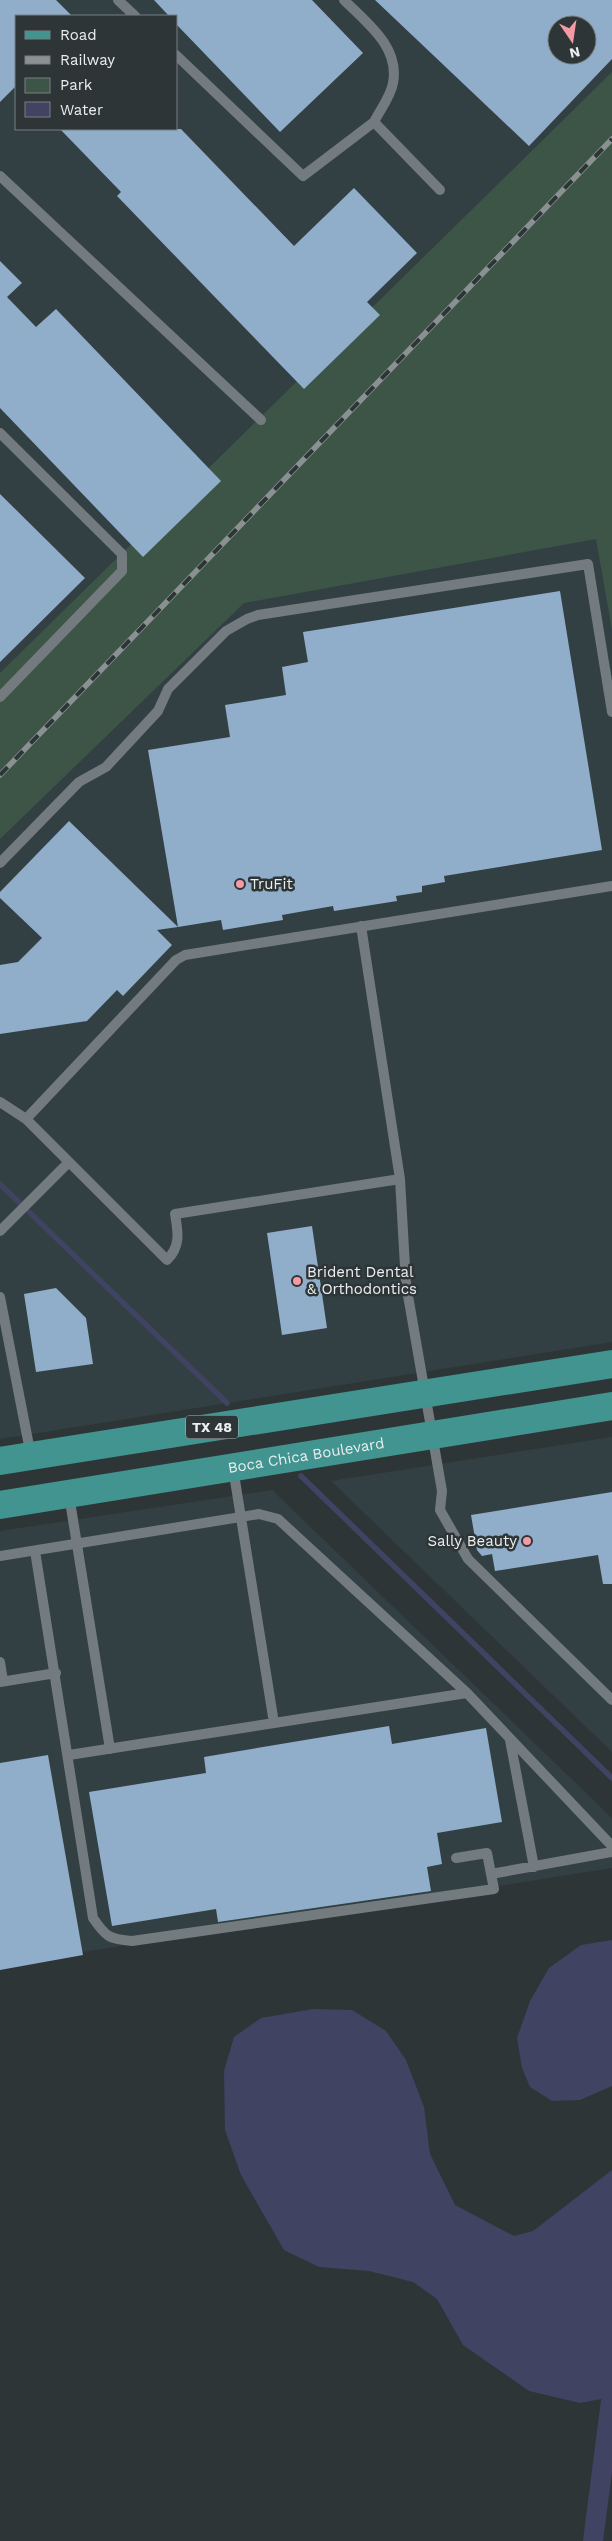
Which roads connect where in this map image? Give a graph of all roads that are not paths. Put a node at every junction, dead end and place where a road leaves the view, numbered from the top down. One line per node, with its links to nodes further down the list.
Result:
1 (118, 0): 3 (lane)
2 (344, 0): 5 (lane)
3 (134, 15)
4 (178, 58): 5 (lane)
5 (374, 122): 7 (lane)
6 (0, 176): 8 (lane)
7 (440, 190)
8 (261, 420)
9 (0, 433): 10 (lane)
10 (0, 697)
11 (612, 712): 12 (lane)
12 (0, 863)
13 (612, 886): 14 (lane)
14 (361, 926): 16 (lane); 18 (lane)
15 (0, 1102): 16 (lane)
16 (26, 1119): 17 (lane)
17 (69, 1162): 18 (lane); 19 (lane)
18 (400, 1179): 22 (lane)
19 (2, 1229)
20 (0, 1297): 25 (lane)
21 (612, 1364): 22 (main road, TX 48)
22 (425, 1393): 24 (lane); 25 (main road, TX 48)
23 (612, 1406): 24 (main road, Boca Chica Boulevard)
24 (432, 1435): 27 (main road, Boca Chica Boulevard); 38 (lane)
25 (31, 1456): 26 (main road, TX 48)
26 (0, 1461)
27 (233, 1468): 28 (main road, Boca Chica Boulevard); 30 (lane)
28 (69, 1494): 29 (main road, Boca Chica Boulevard); 31 (lane)
29 (0, 1505)
30 (241, 1517): 31 (lane); 37 (lane); 39 (lane)
31 (76, 1543): 32 (lane); 41 (lane)
32 (35, 1551): 33 (lane); 35 (lane)
33 (0, 1556)
34 (0, 1662): 36 (lane)
35 (56, 1673): 36 (lane); 42 (lane)
36 (2, 1682)
37 (466, 1693): 39 (lane); 40 (lane)
38 (612, 1700)
39 (274, 1723): 41 (lane)
40 (510, 1739): 43 (lane); 46 (lane)
41 (110, 1749): 42 (lane)
42 (69, 1755): 47 (lane)
43 (612, 1846)
44 (612, 1852): 46 (lane)
45 (456, 1858): 47 (lane)
46 (534, 1867): 47 (lane)
47 (491, 1874)

